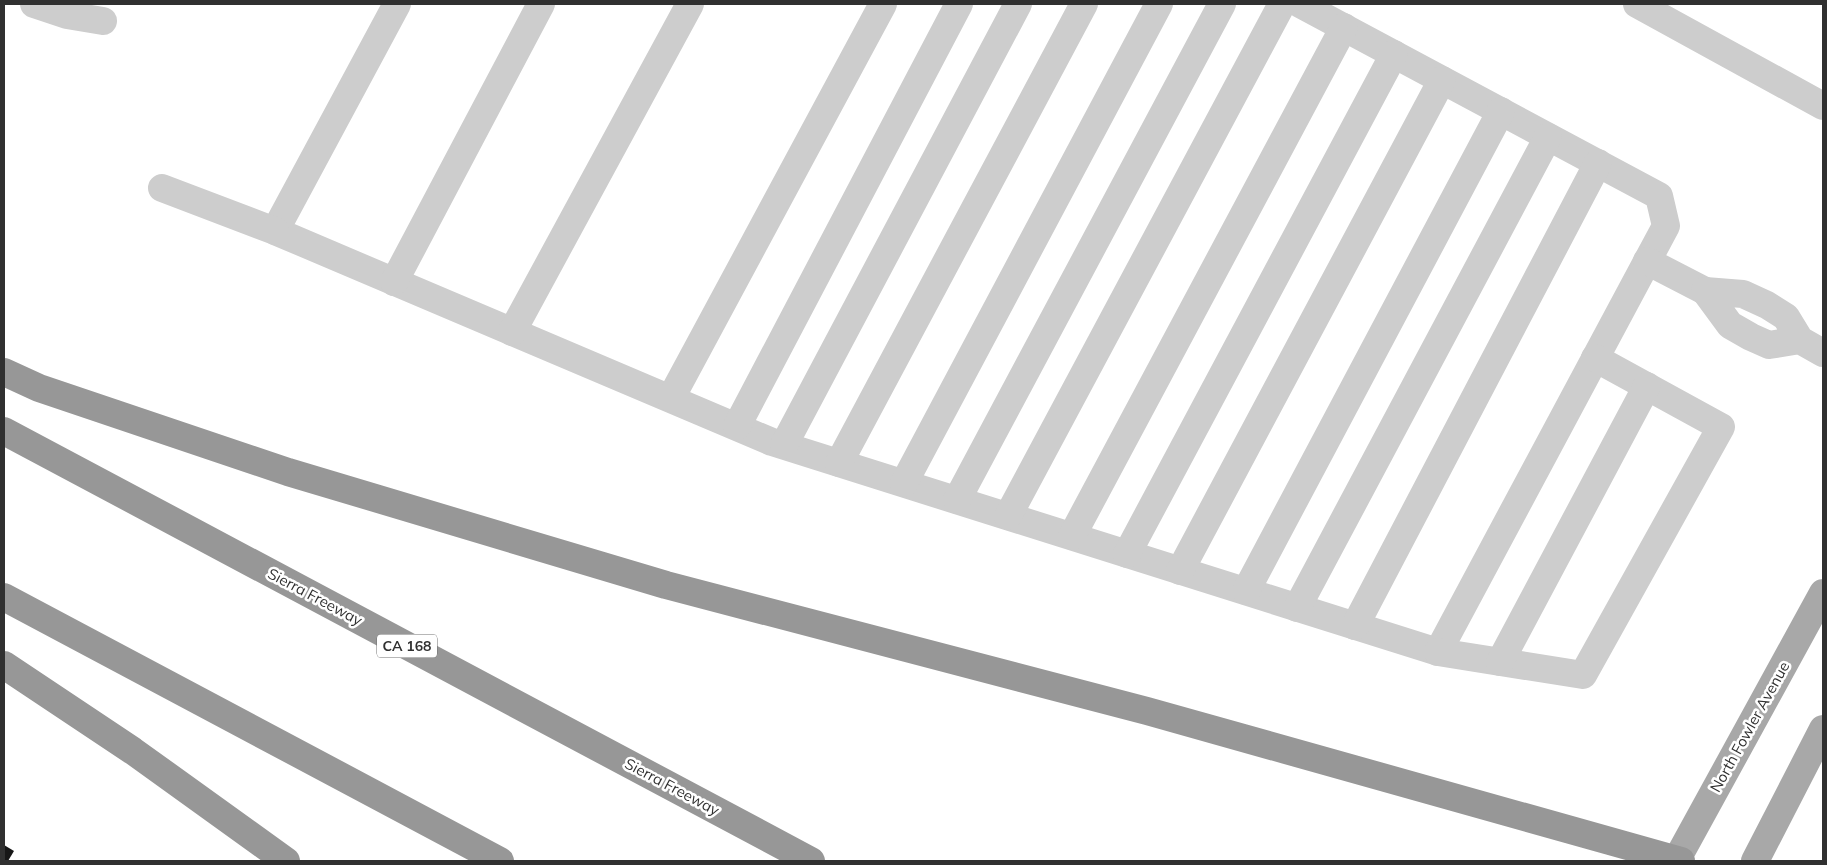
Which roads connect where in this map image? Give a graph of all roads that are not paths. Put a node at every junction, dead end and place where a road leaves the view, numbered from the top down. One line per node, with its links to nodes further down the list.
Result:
1 (34, 4): 14 (street)
2 (397, 4): 23 (street)
3 (541, 4): 25 (street)
4 (690, 4): 26 (street)
5 (883, 4): 31 (street)
6 (959, 4): 32 (street)
7 (1018, 4): 34 (street)
8 (1084, 4): 35 (street)
9 (1158, 4): 36 (street)
10 (1222, 4): 37 (street)
11 (1282, 4): 38 (street)
12 (1300, 4): 15 (street)
13 (1638, 4): 18 (street)
14 (103, 21)
15 (1344, 28): 16 (street); 39 (street)
16 (1394, 54): 17 (street); 40 (street)
17 (1442, 80): 19 (street); 41 (street)
18 (1823, 106)
19 (1501, 111): 20 (street); 42 (street)
20 (1548, 137): 21 (street); 45 (street)
21 (1598, 163): 24 (street); 46 (street)
22 (162, 188): 23 (street)
23 (275, 231): 25 (street)
24 (1647, 261): 27 (street); 28 (street)
25 (394, 282): 26 (street)
26 (512, 332): 31 (street)
27 (1823, 353)
28 (1595, 358): 30 (street); 47 (street)
29 (4, 372): 54 (highway)
30 (1647, 386): 48 (street); 48 (street)
31 (671, 398): 32 (street)
32 (737, 426): 34 (street)
33 (4, 431): 53 (highway, Sierra Freeway / CA 168)
34 (784, 445): 35 (street)
35 (840, 463): 36 (street)
36 (904, 483): 37 (street)
37 (957, 500): 38 (street)
38 (1008, 516): 39 (street)
39 (1072, 536): 40 (street)
40 (1127, 554): 41 (street)
41 (1180, 571): 42 (street)
42 (1246, 591): 45 (street)
43 (1823, 593): 54 (main road, North Fowler Avenue)
44 (4, 597): 52 (highway)
45 (1297, 608): 46 (street)
46 (1356, 626): 47 (street)
47 (1438, 652): 48 (street)
48 (1500, 662)
49 (4, 665): 51 (highway)
50 (1823, 729): 55 (main road)
51 (286, 861)
52 (500, 861)
53 (811, 861)
54 (1678, 861)
55 (1755, 861)

